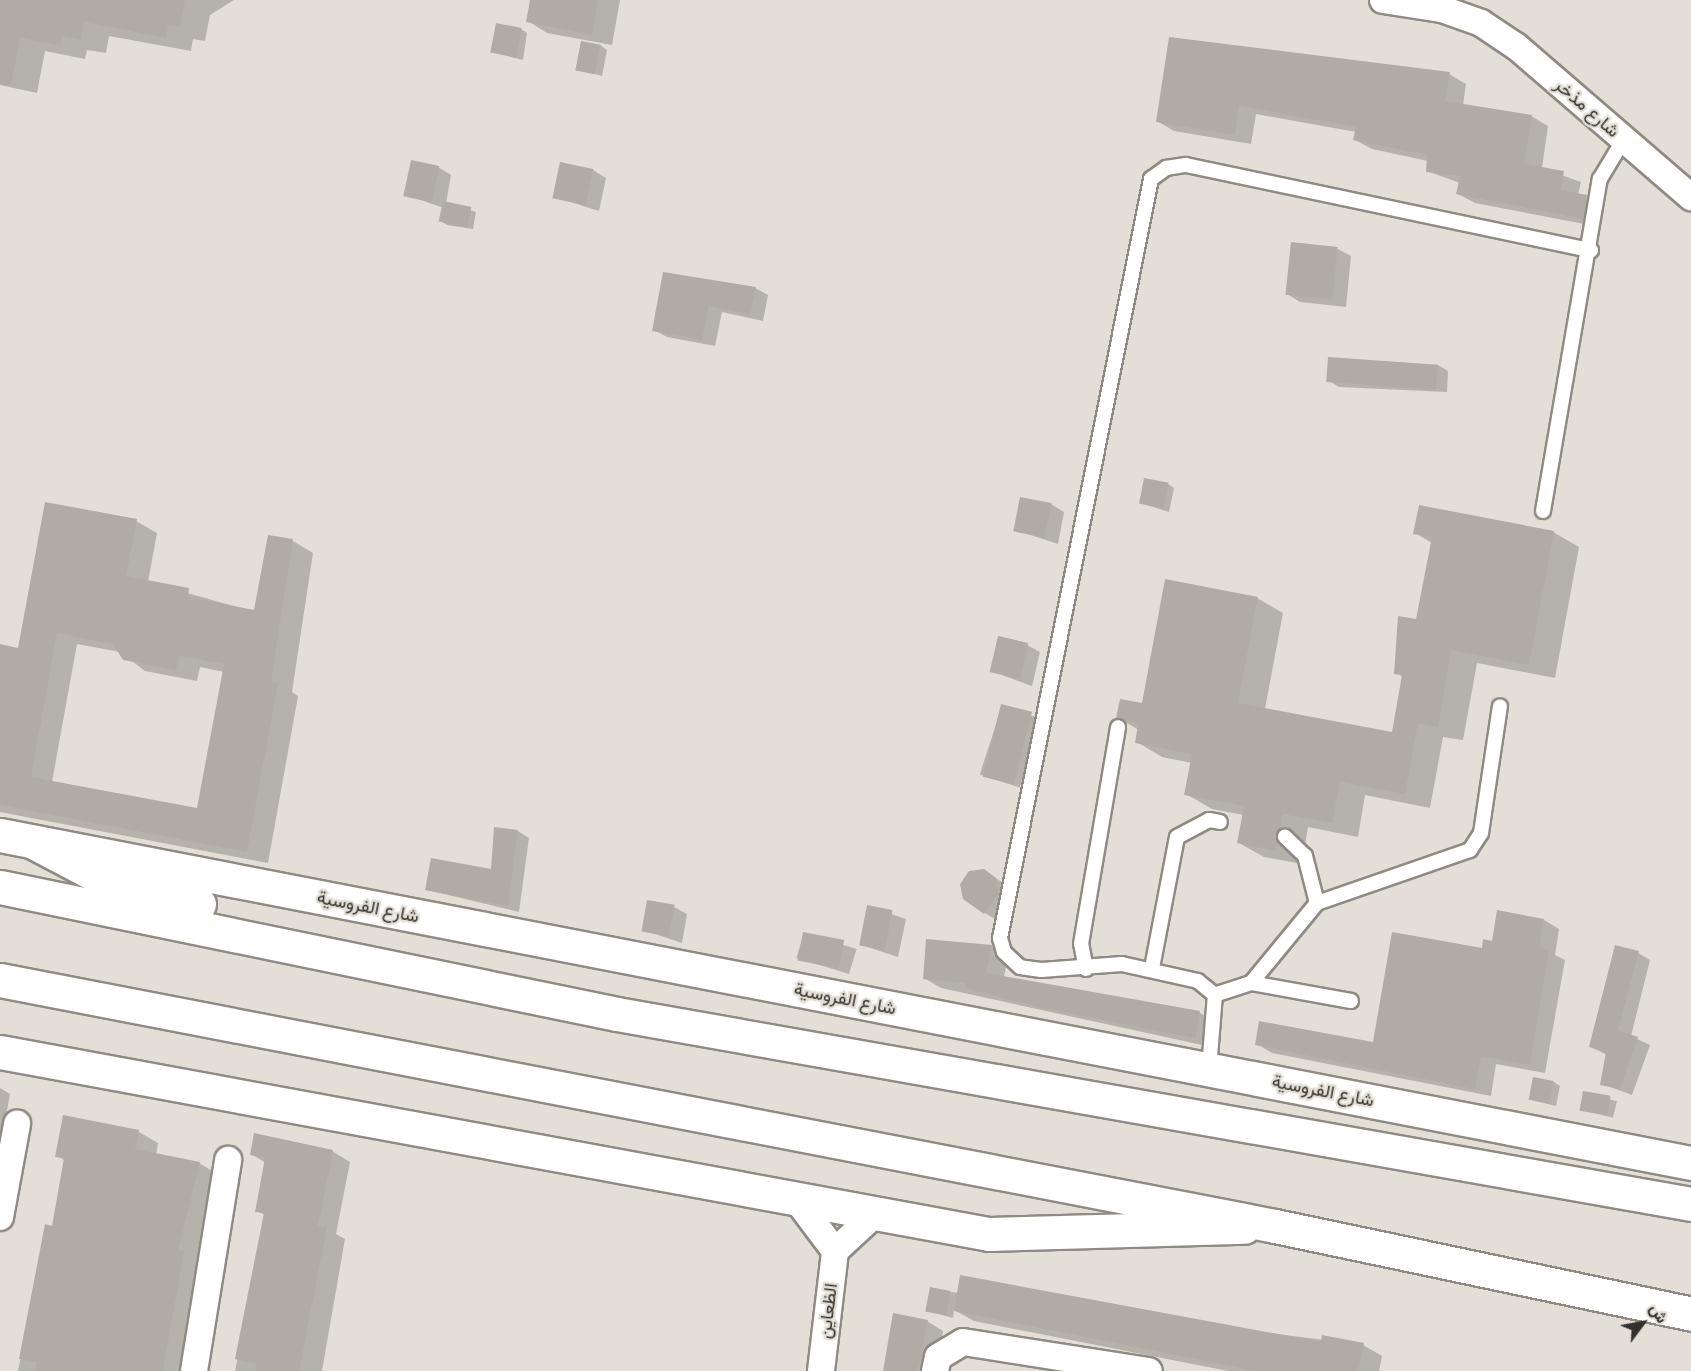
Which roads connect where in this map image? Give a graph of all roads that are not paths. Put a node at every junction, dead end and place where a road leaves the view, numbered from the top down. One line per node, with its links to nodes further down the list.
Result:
1 (1383, 0): 2 (street, شارع مذخر)
2 (1439, 4): 3 (street, شارع مذخر)
3 (1624, 140): 4 (street, شارع مذخر); 5 (lane)
4 (1691, 197)
5 (1591, 250): 6 (lane); 16 (lane)
6 (1543, 511)
7 (1500, 706): 14 (lane)
8 (1118, 727): 16 (lane)
9 (1220, 822): 15 (lane)
10 (0, 835): 12 (main road, شارع الفروسية)
11 (1285, 837): 14 (lane)
12 (33, 842): 21 (main road); 23 (main road, شارع الفروسية)
13 (0, 887): 21 (main road)
14 (1317, 903): 18 (lane)
15 (1152, 968): 16 (lane); 19 (lane)
16 (1086, 969)
17 (2, 981): 31 (main road)
18 (1251, 983): 19 (lane); 20 (lane)
19 (1215, 995): 23 (lane)
20 (1351, 1001)
21 (617, 1014): 28 (main road)
22 (0, 1052): 27 (main road)
23 (1209, 1069): 26 (main road, شارع الفروسية)
24 (17, 1124): 30 (street)
25 (228, 1160): 34 (street)
26 (1691, 1163)
27 (796, 1199): 29 (main road); 32 (street)
28 (1691, 1204)
29 (874, 1215): 31 (main road); 32 (street)
30 (0, 1217)
31 (1275, 1226): 33 (main road)
32 (835, 1251): 35 (street, الظعاين)
33 (1691, 1314)
34 (194, 1371)
35 (821, 1371)
36 (935, 1371): 37 (street)
37 (1149, 1371)

